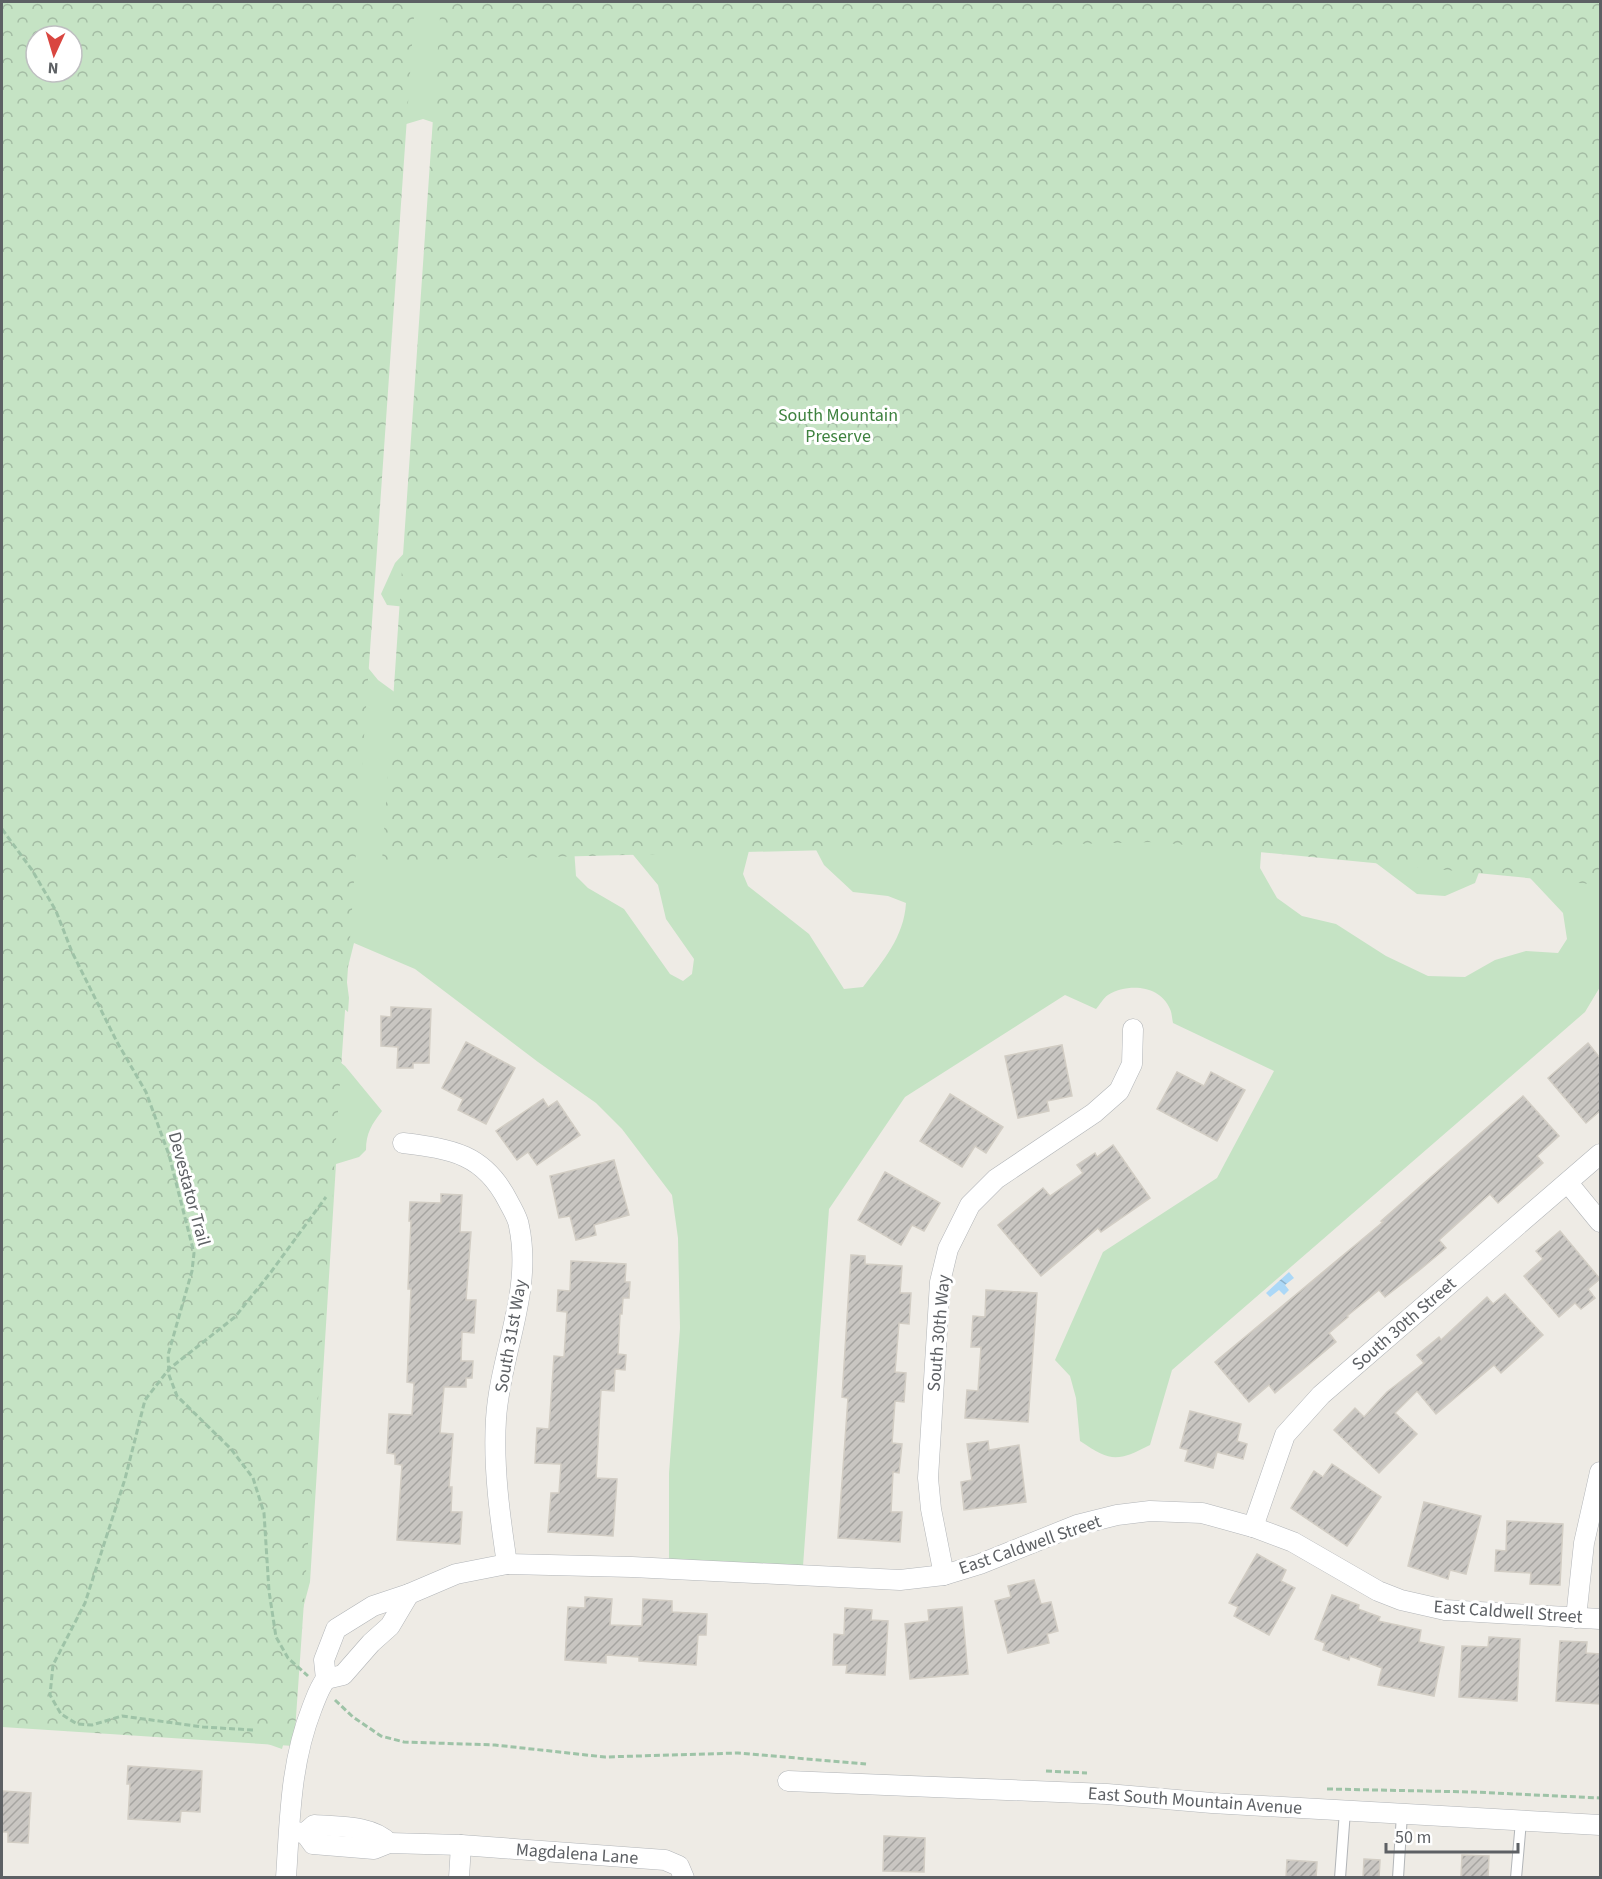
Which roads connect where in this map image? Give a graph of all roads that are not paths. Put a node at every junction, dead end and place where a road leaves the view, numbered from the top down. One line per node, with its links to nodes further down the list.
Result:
1 (1133, 1029): 9 (street, South 30th Way)
2 (403, 1143): 8 (street, South 31st Way)
3 (1600, 1154): 4 (street, South 30th Street)
4 (1568, 1183): 5 (street); 7 (street, South 30th Street)
5 (1600, 1222)
6 (1600, 1472): 11 (street)
7 (1253, 1527): 9 (street, East Caldwell Street); 11 (street, East Caldwell Street)
8 (507, 1564): 9 (street, East Caldwell Street); 10 (street, East Caldwell Street)
9 (944, 1575)
10 (409, 1594): 12 (street, East Caldwell Street); 14 (street)
11 (1576, 1618): 13 (street, East Caldwell Street)
12 (352, 1619): 14 (street); 15 (street, East Caldwell Street)
13 (1600, 1619)
14 (371, 1643): 15 (street)
15 (323, 1683): 21 (street, East Caldwell Street)
16 (788, 1781): 17 (street, East South Mountain Avenue)
17 (1345, 1811): 18 (street, East South Mountain Avenue); 26 (lane)
18 (1402, 1814): 19 (street, East South Mountain Avenue); 27 (lane)
19 (1521, 1821): 20 (street, East South Mountain Avenue); 28 (lane)
20 (1600, 1825)
21 (297, 1832): 22 (street, Magdalena Lane); 23 (street, East Caldwell Street)
22 (461, 1845): 24 (street); 25 (street, Magdalena Lane)
23 (286, 1878)
24 (459, 1878)
25 (684, 1878)
26 (1340, 1878)
27 (1398, 1878)
28 (1516, 1878)

